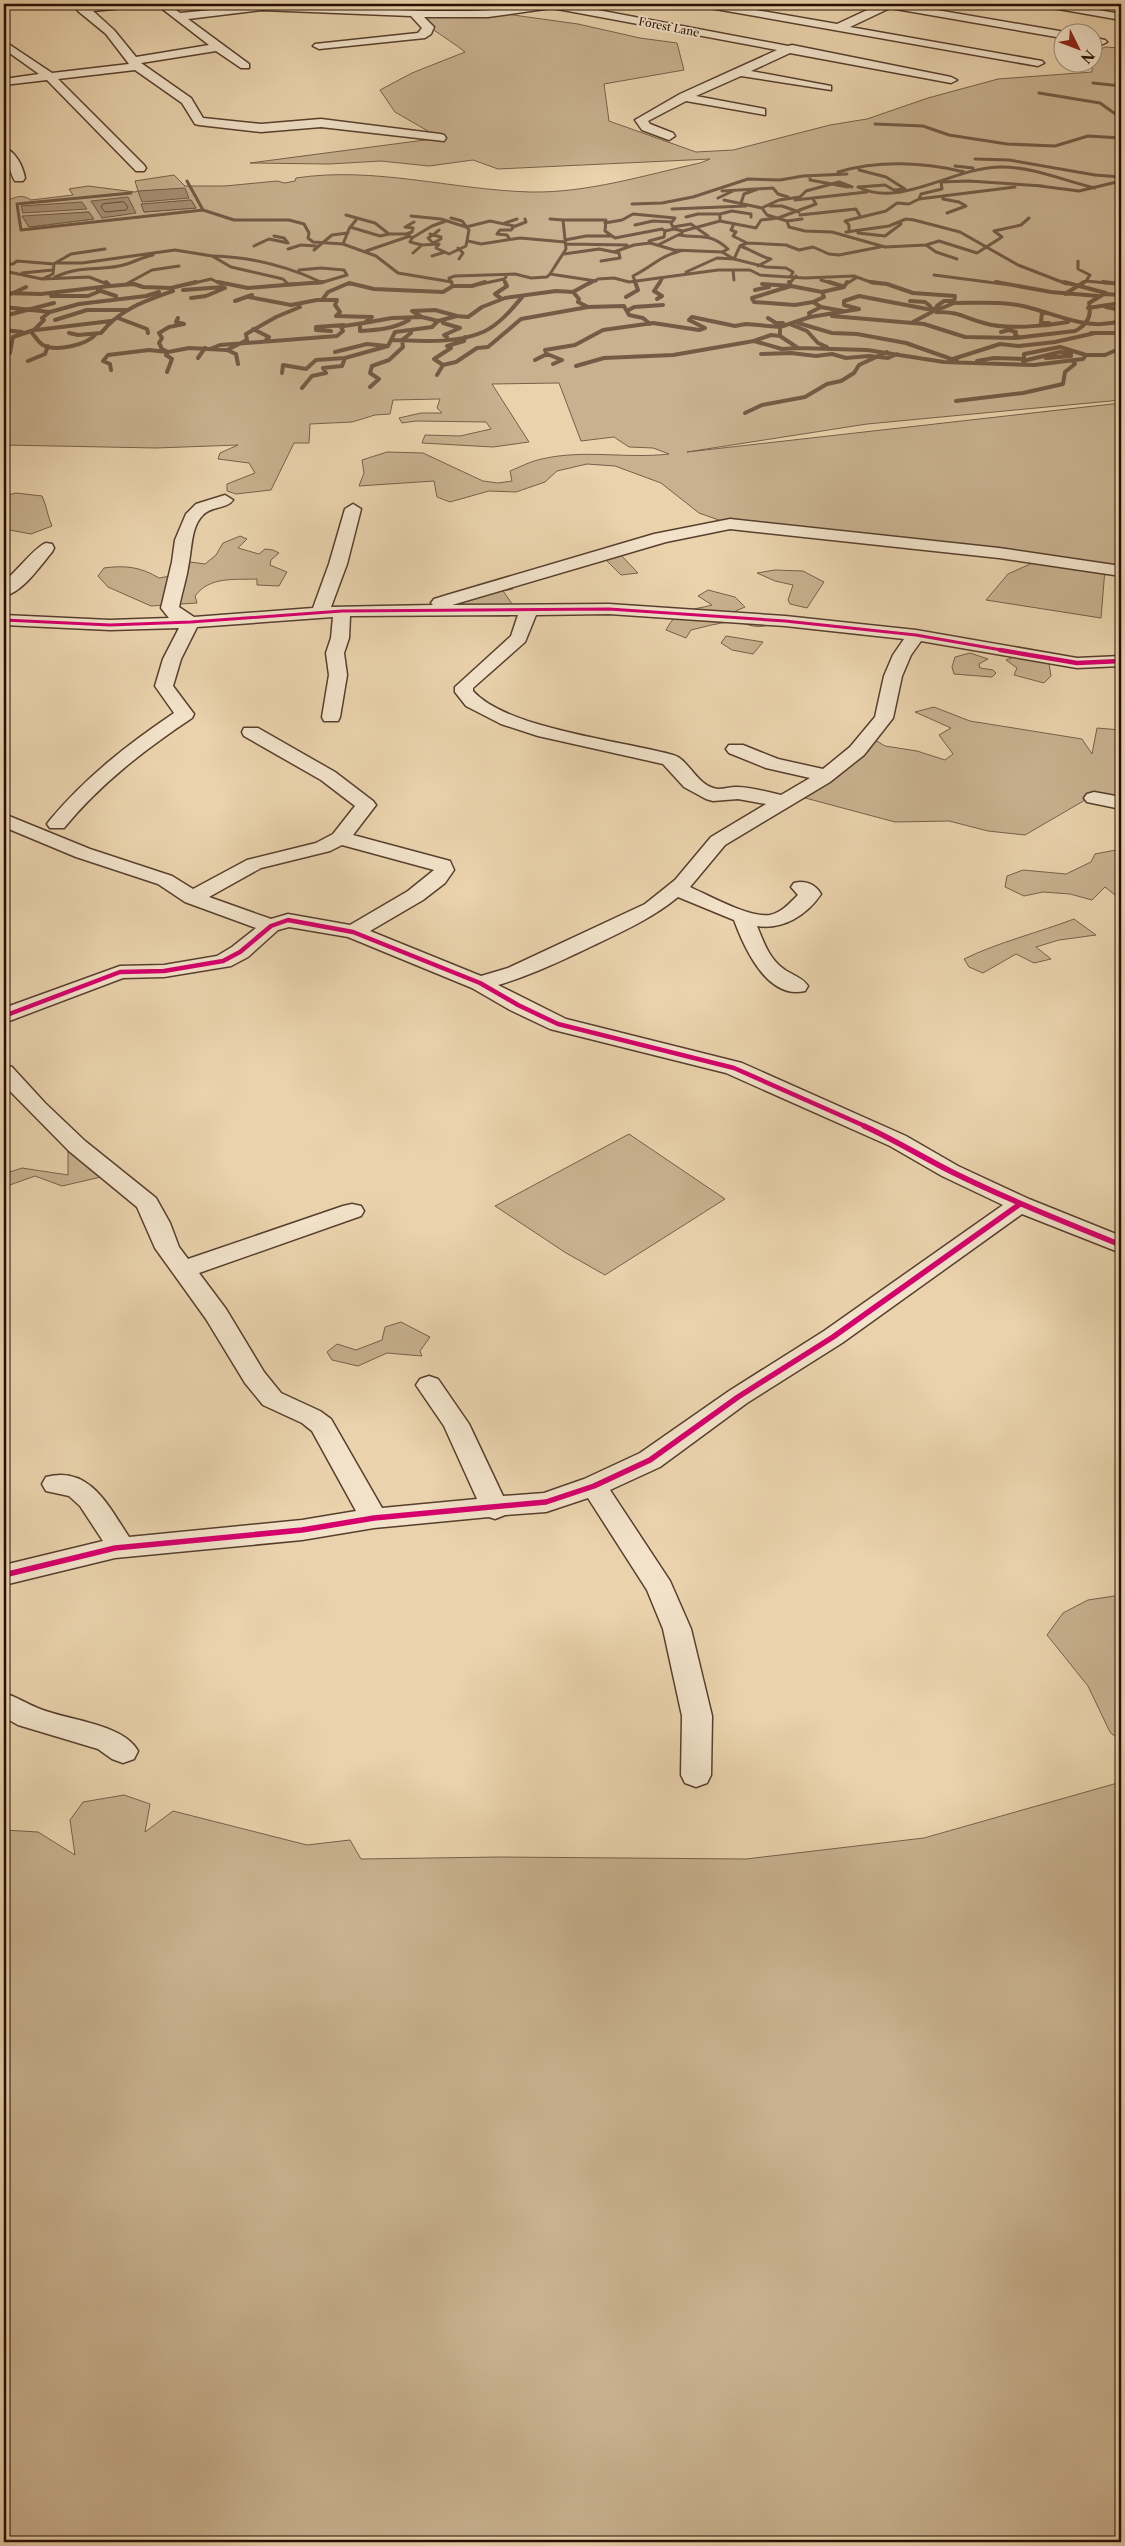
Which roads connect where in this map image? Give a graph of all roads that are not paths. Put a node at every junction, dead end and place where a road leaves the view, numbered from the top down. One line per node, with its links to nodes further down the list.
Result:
1 (134, 4): 8 (street)
2 (161, 4): 11 (street)
3 (241, 4): 9 (street)
4 (551, 4): 10 (street); 20 (street, Forest Lane)
5 (704, 4): 13 (street)
6 (888, 4): 13 (street); 14 (street)
7 (1047, 4): 12 (street)
8 (80, 6): 22 (street)
9 (274, 8): 10 (street); 11 (street)
10 (414, 13): 17 (street)
11 (178, 17): 19 (street)
12 (1121, 17)
13 (838, 28): 15 (street); 21 (street)
14 (1052, 33)
15 (822, 35)
16 (805, 43): 20 (street)
17 (319, 46)
18 (5, 47): 25 (street)
19 (218, 47): 22 (street); 23 (street)
20 (789, 50): 24 (street); 26 (street, Forest Lane)
21 (1038, 63)
22 (135, 64): 25 (street); 32 (street)
23 (245, 66)
24 (740, 72): 28 (street); 29 (street)
25 (50, 76): 27 (street); 34 (street)
26 (951, 80)
27 (4, 82)
28 (827, 88)
29 (684, 97): 30 (street); 31 (street)
30 (761, 112)
31 (669, 136)
32 (440, 138)
33 (4, 152): 35 (street)
34 (140, 168)
35 (19, 178)
36 (225, 500): 46 (street)
37 (354, 509): 44 (street)
38 (46, 548): 40 (street)
39 (1121, 571): 41 (street)
40 (4, 590)
41 (422, 610): 42 (street); 43 (street)
42 (529, 610): 47 (street); 54 (street)
43 (342, 611): 44 (street); 49 (street)
44 (320, 612): 46 (street)
45 (4, 620): 46 (street)
46 (191, 622): 57 (street)
47 (916, 636): 48 (street); 52 (street)
48 (1121, 661)
49 (331, 716)
50 (251, 732): 58 (street)
51 (736, 748): 52 (street)
52 (826, 775): 54 (street)
53 (1094, 798): 55 (street)
54 (784, 801): 60 (street)
55 (1121, 803)
56 (4, 820): 61 (street)
57 (58, 824)
58 (340, 838): 61 (street); 64 (street)
59 (801, 887): 62 (street)
60 (676, 889): 62 (street); 65 (street)
61 (192, 898): 63 (street)
62 (743, 917): 66 (street)
63 (272, 926): 64 (street); 67 (street)
64 (353, 932): 65 (street)
65 (480, 983): 69 (street)
66 (797, 986)
67 (4, 1016)
68 (4, 1072): 72 (street)
69 (1020, 1204): 71 (street); 75 (street)
70 (352, 1211): 72 (street)
71 (1121, 1245)
72 (182, 1270): 77 (street)
73 (430, 1385): 76 (street)
74 (56, 1484): 78 (street)
75 (594, 1486): 76 (street); 82 (street)
76 (495, 1508): 77 (street)
77 (374, 1518): 78 (street)
78 (121, 1547): 79 (street)
79 (4, 1575)
80 (4, 1704): 81 (street)
81 (124, 1751)
82 (696, 1775)

